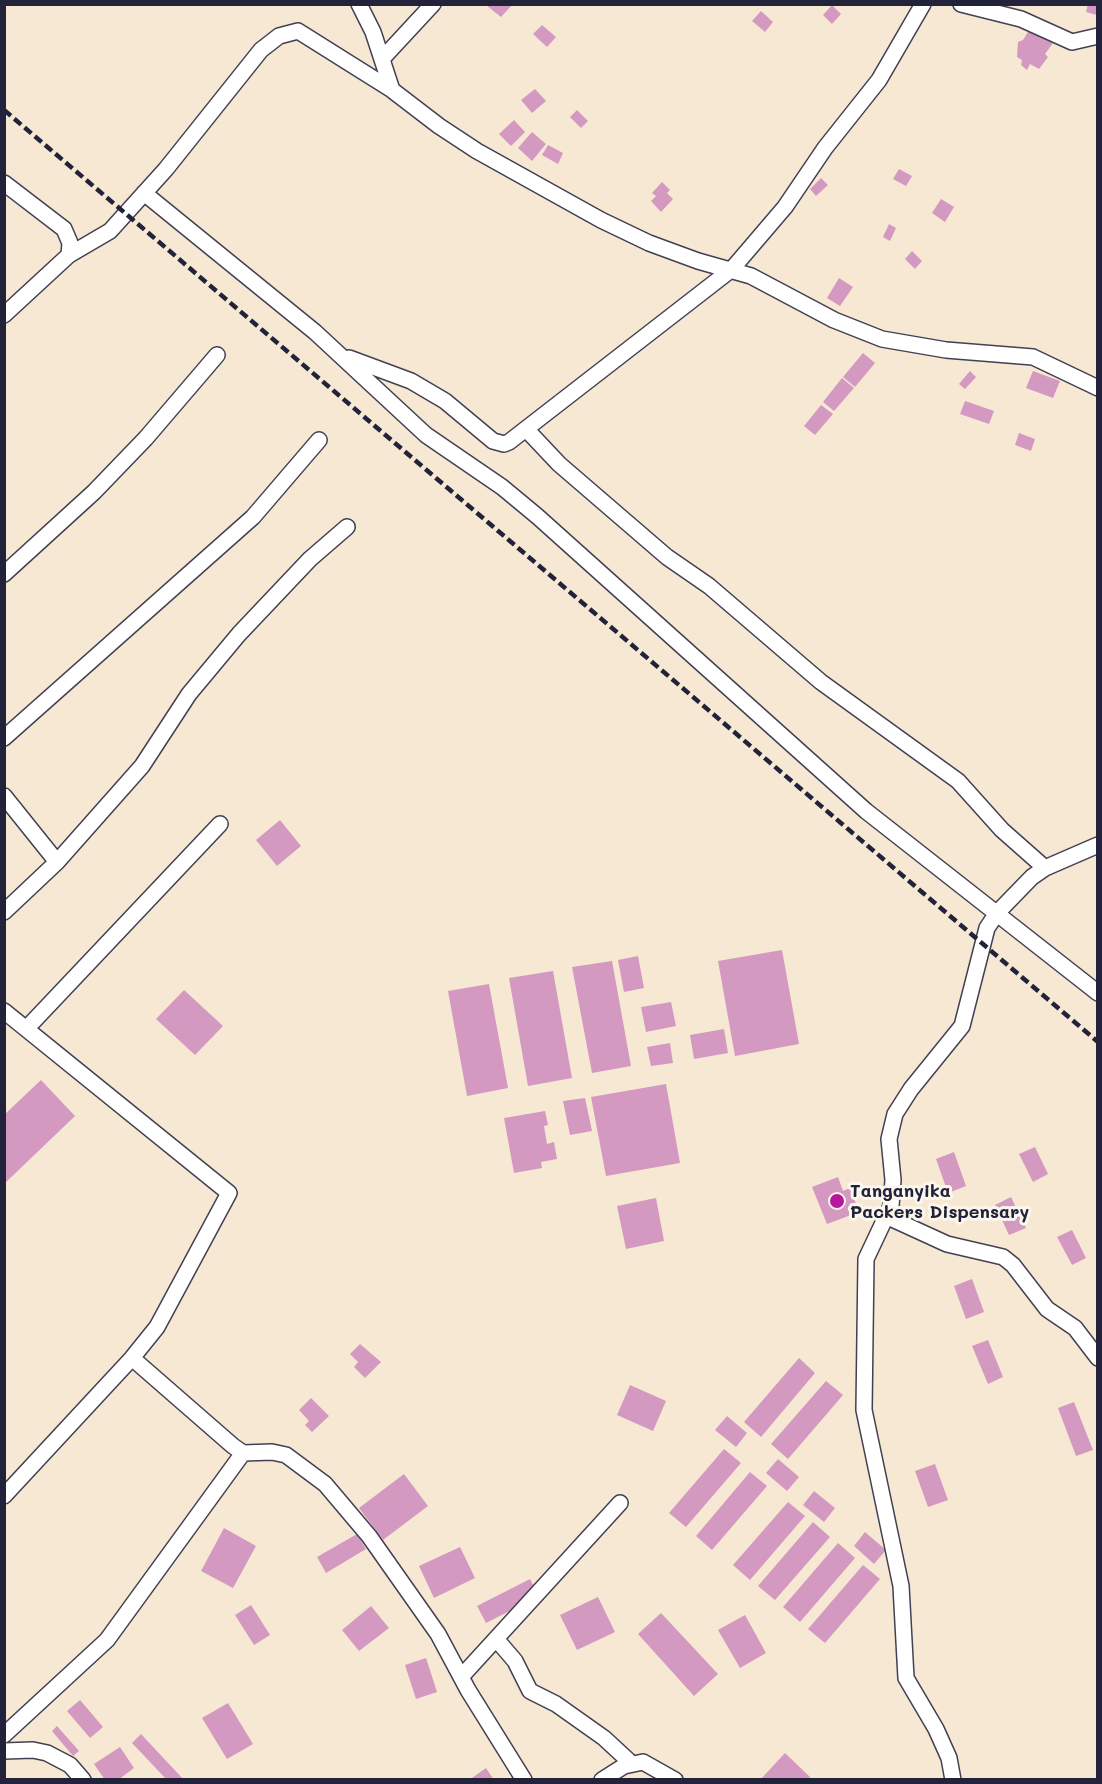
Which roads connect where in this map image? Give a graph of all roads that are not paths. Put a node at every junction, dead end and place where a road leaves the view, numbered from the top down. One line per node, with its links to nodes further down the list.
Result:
1 (359, 4): 6 (street)
2 (433, 4): 6 (street)
3 (923, 4): 11 (street)
4 (961, 4): 5 (street)
5 (1098, 36)
6 (382, 59): 7 (street)
7 (392, 90): 9 (street); 11 (street)
8 (4, 183): 10 (street)
9 (144, 193): 10 (street); 14 (street)
10 (69, 255): 12 (street)
11 (732, 269): 15 (street); 16 (street)
12 (4, 315)
13 (217, 355): 19 (street)
14 (342, 355): 16 (street); 27 (street)
15 (1098, 388)
16 (526, 429): 25 (street)
17 (320, 440): 20 (street)
18 (347, 527): 24 (street)
19 (4, 573)
20 (4, 738)
21 (4, 796): 24 (street)
22 (220, 824): 30 (street)
23 (1098, 845): 25 (street)
24 (57, 862): 26 (street)
25 (1045, 868): 27 (street)
26 (4, 912)
27 (997, 913): 28 (street); 31 (street)
28 (1098, 993)
29 (4, 1011): 30 (street)
30 (27, 1028): 32 (street)
31 (888, 1217): 33 (street); 46 (street)
32 (132, 1358): 34 (street); 35 (street)
33 (1098, 1358)
34 (243, 1453): 38 (street); 39 (street)
35 (4, 1497)
36 (620, 1503): 37 (street)
37 (496, 1640): 38 (street); 41 (street)
38 (461, 1677): 43 (street)
39 (4, 1735)
40 (4, 1751): 42 (street)
41 (631, 1763): 44 (street); 45 (street)
42 (83, 1779)
43 (524, 1779)
44 (602, 1779)
45 (675, 1779)
46 (953, 1779)

